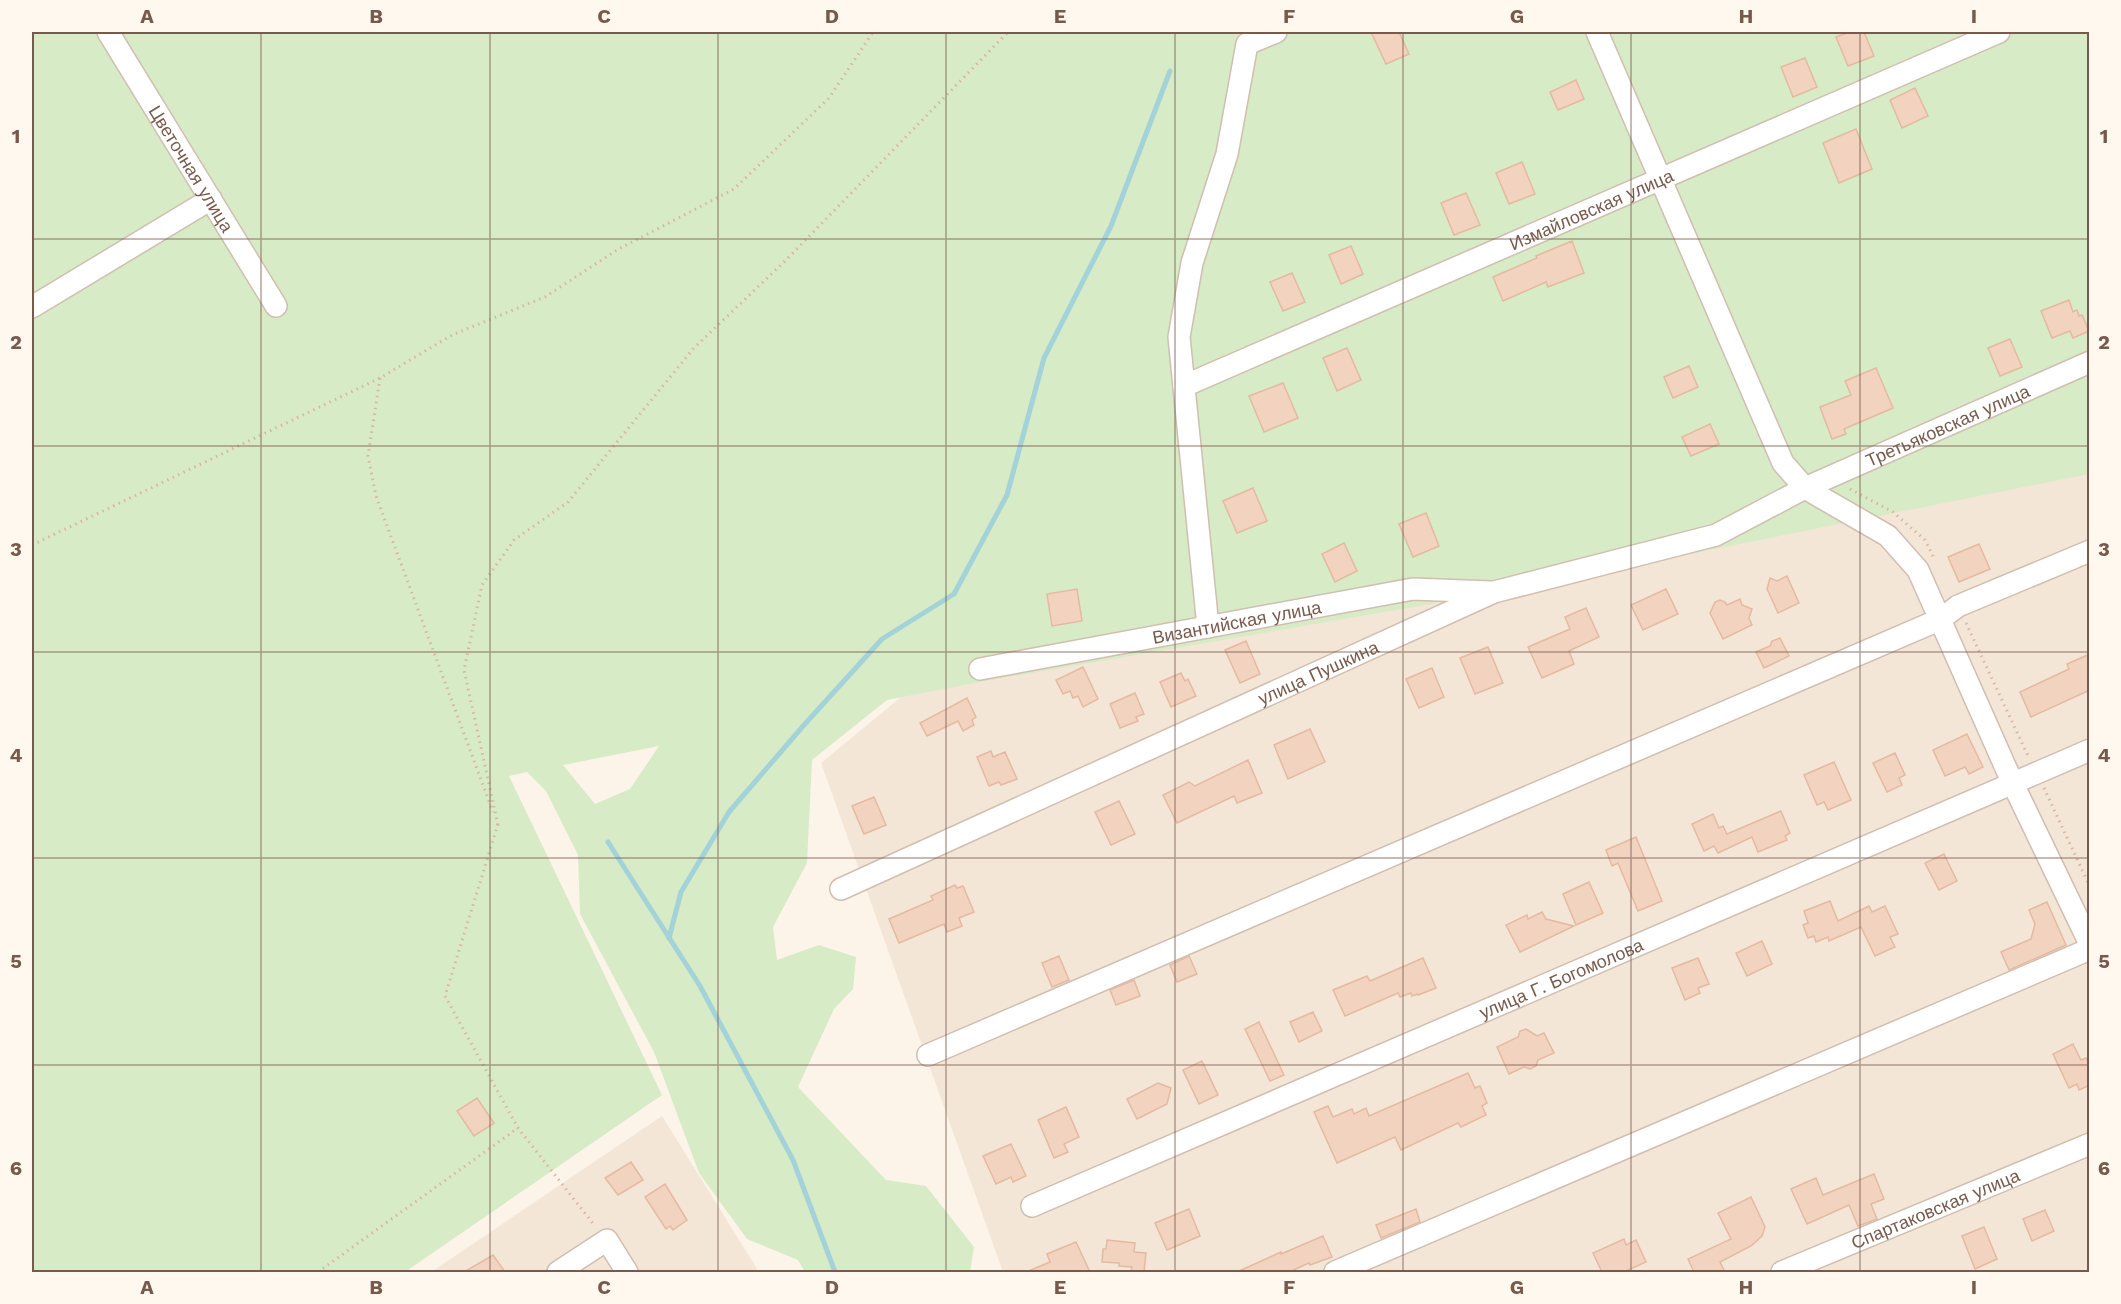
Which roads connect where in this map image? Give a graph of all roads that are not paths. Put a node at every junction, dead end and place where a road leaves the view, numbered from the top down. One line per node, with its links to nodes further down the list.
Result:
1 (108, 32): 6 (street, Цветочная улица)
2 (1276, 32): 10 (street)
3 (1597, 32): 5 (street)
4 (1999, 32): 5 (street, Измайловская улица)
5 (1661, 180): 10 (street, Измайловская улица); 11 (street)
6 (211, 199): 7 (street, Цветочная улица); 8 (street)
7 (276, 306)
8 (32, 307)
9 (2090, 362): 11 (street, Третьяковская улица)
10 (1184, 386): 15 (street)
11 (1804, 488): 13 (street, улица Пушкина); 14 (street)
12 (2090, 551): 14 (street)
13 (1494, 592): 15 (street, Византийская улица); 19 (street, улица Пушкина)
14 (1941, 619): 18 (street); 21 (street)
15 (1208, 627): 16 (street, Византийская улица)
16 (980, 669)
17 (2090, 750): 18 (street, улица Г. Богомолова)
18 (2013, 784): 20 (street); 23 (street, улица Г. Богомолова)
19 (841, 889)
20 (2090, 946): 26 (street)
21 (928, 1054)
22 (2090, 1144): 27 (street, Спартаковская улица)
23 (1032, 1206)
24 (558, 1272): 25 (street)
25 (627, 1272)
26 (1335, 1272)
27 (1782, 1272)

